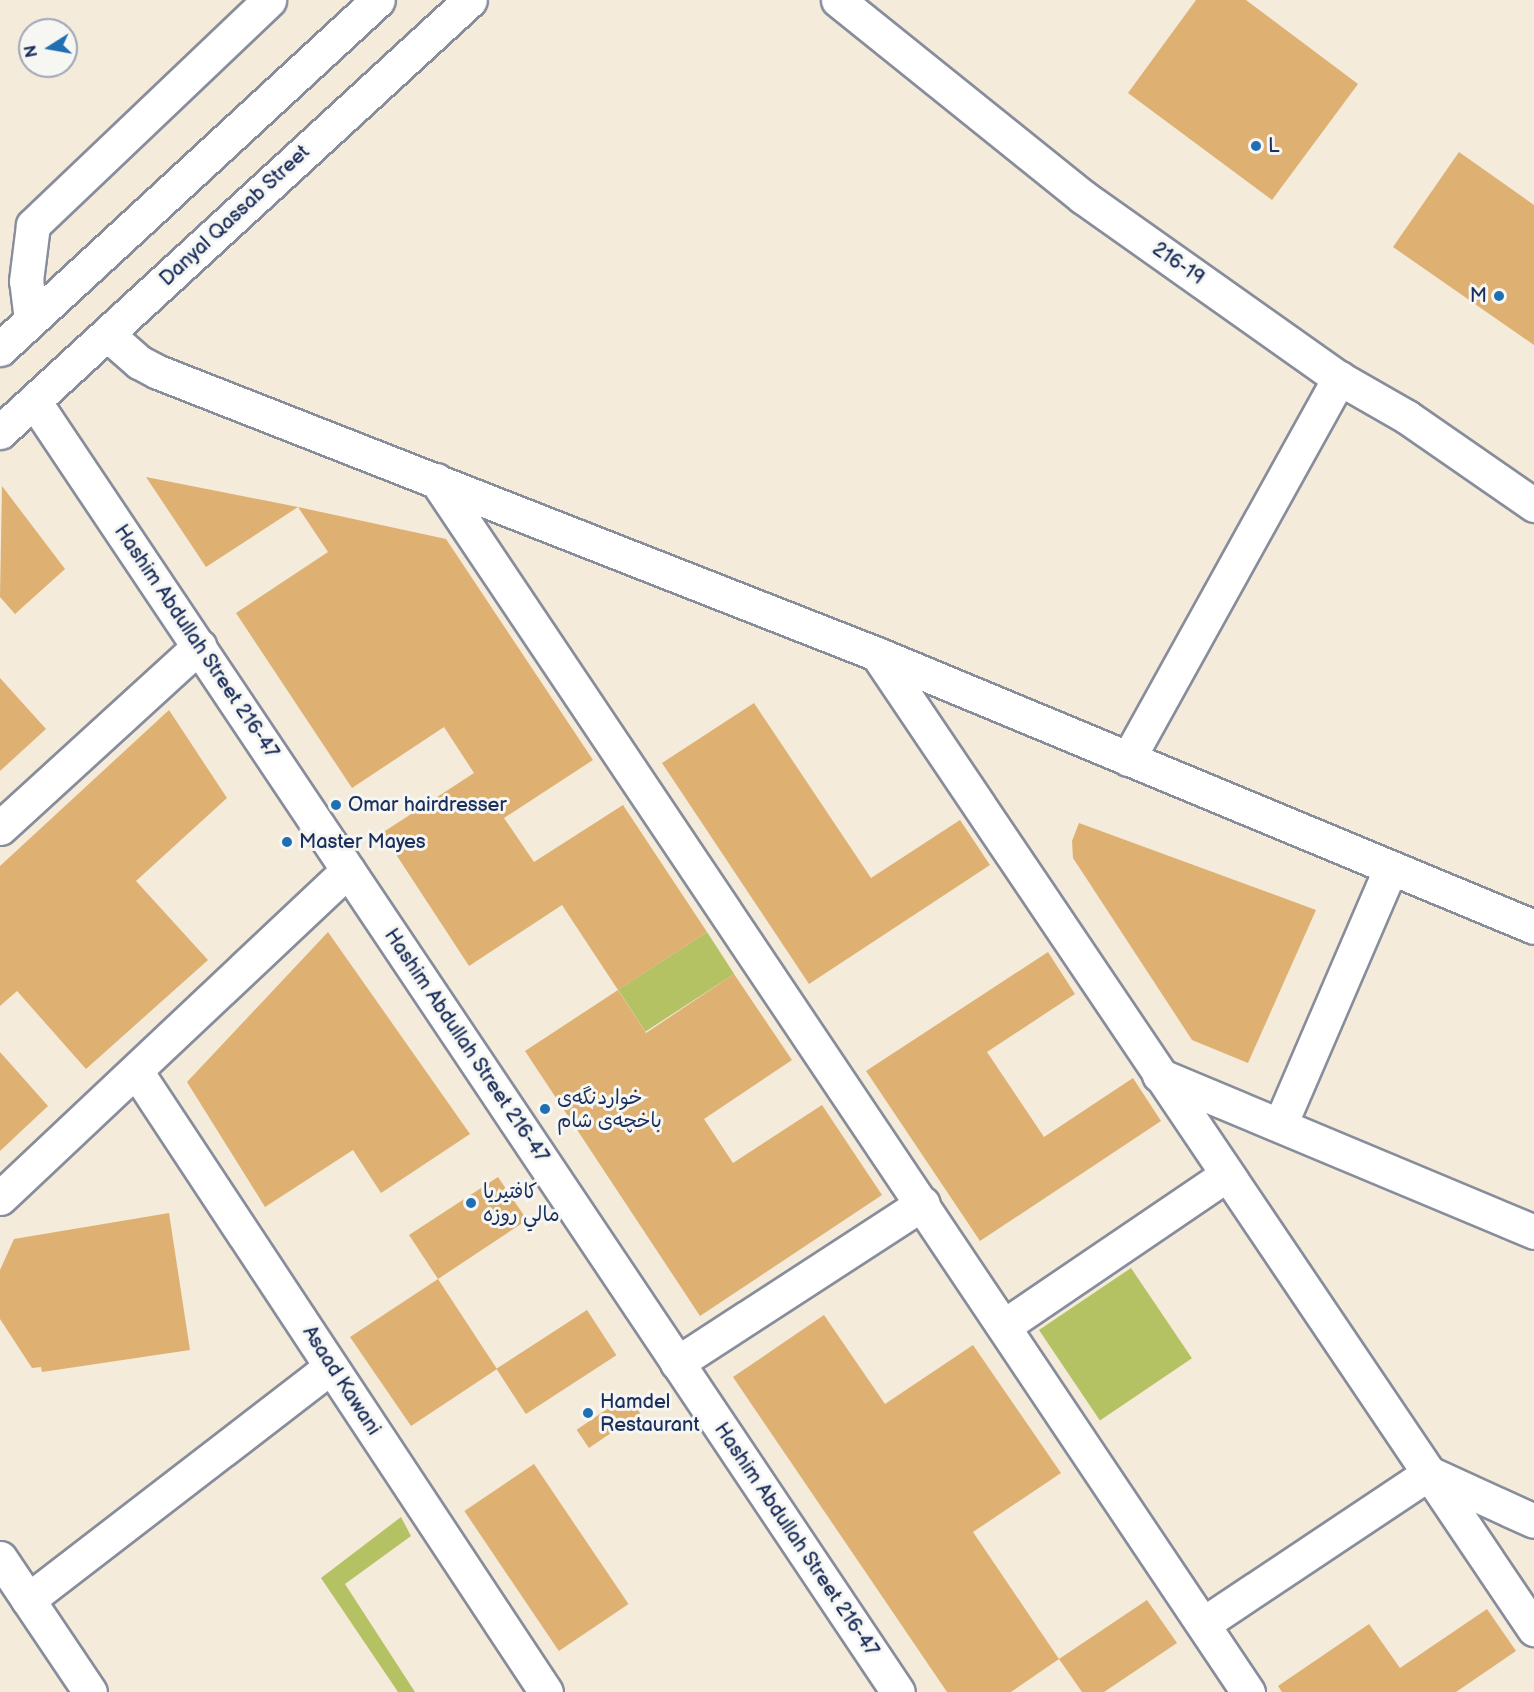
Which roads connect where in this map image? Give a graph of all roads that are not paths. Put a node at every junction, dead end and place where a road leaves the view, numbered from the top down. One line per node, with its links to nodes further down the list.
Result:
1 (269, 0): 5 (street)
2 (378, 0): 5 (street)
3 (470, 0): 6 (street, Danyal Qassab Street)
4 (838, 0): 8 (street, 216-19)
5 (31, 320): 7 (street)
6 (107, 334): 9 (street, Danyal Qassab Street); 11 (street)
7 (0, 348)
8 (1339, 378): 12 (street, 216-19); 15 (street)
9 (34, 401): 10 (street, Danyal Qassab Street); 13 (street, Hashim Abdullah Street 216-47)
10 (0, 432)
11 (436, 480): 14 (street); 25 (street)
12 (1534, 505)
13 (199, 646): 16 (street); 18 (street, Hashim Abdullah Street 216-47)
14 (877, 654): 15 (street); 21 (street)
15 (1128, 759): 17 (street)
16 (0, 828)
17 (1390, 869): 19 (street); 22 (street)
18 (348, 870): 20 (street); 28 (street, Hashim Abdullah Street 216-47)
19 (1534, 927)
20 (136, 1071): 24 (street); 29 (street, Asaad Kawani)
21 (1159, 1075): 22 (street); 23 (street)
22 (1280, 1125): 26 (street)
23 (1226, 1175): 27 (street); 30 (street)
24 (0, 1198)
25 (923, 1203): 27 (street); 28 (street)
26 (1534, 1232)
27 (1004, 1326): 34 (street)
28 (677, 1363): 38 (street, Hashim Abdullah Street 216-47)
29 (331, 1367): 33 (street); 37 (street, Asaad Kawani)
30 (1428, 1473): 31 (street); 34 (street); 35 (street)
31 (1534, 1521)
32 (0, 1558): 33 (street)
33 (28, 1600): 36 (street)
34 (1203, 1624): 39 (street)
35 (1534, 1629)
36 (90, 1692)
37 (546, 1692)
38 (898, 1692)
39 (1248, 1692)

